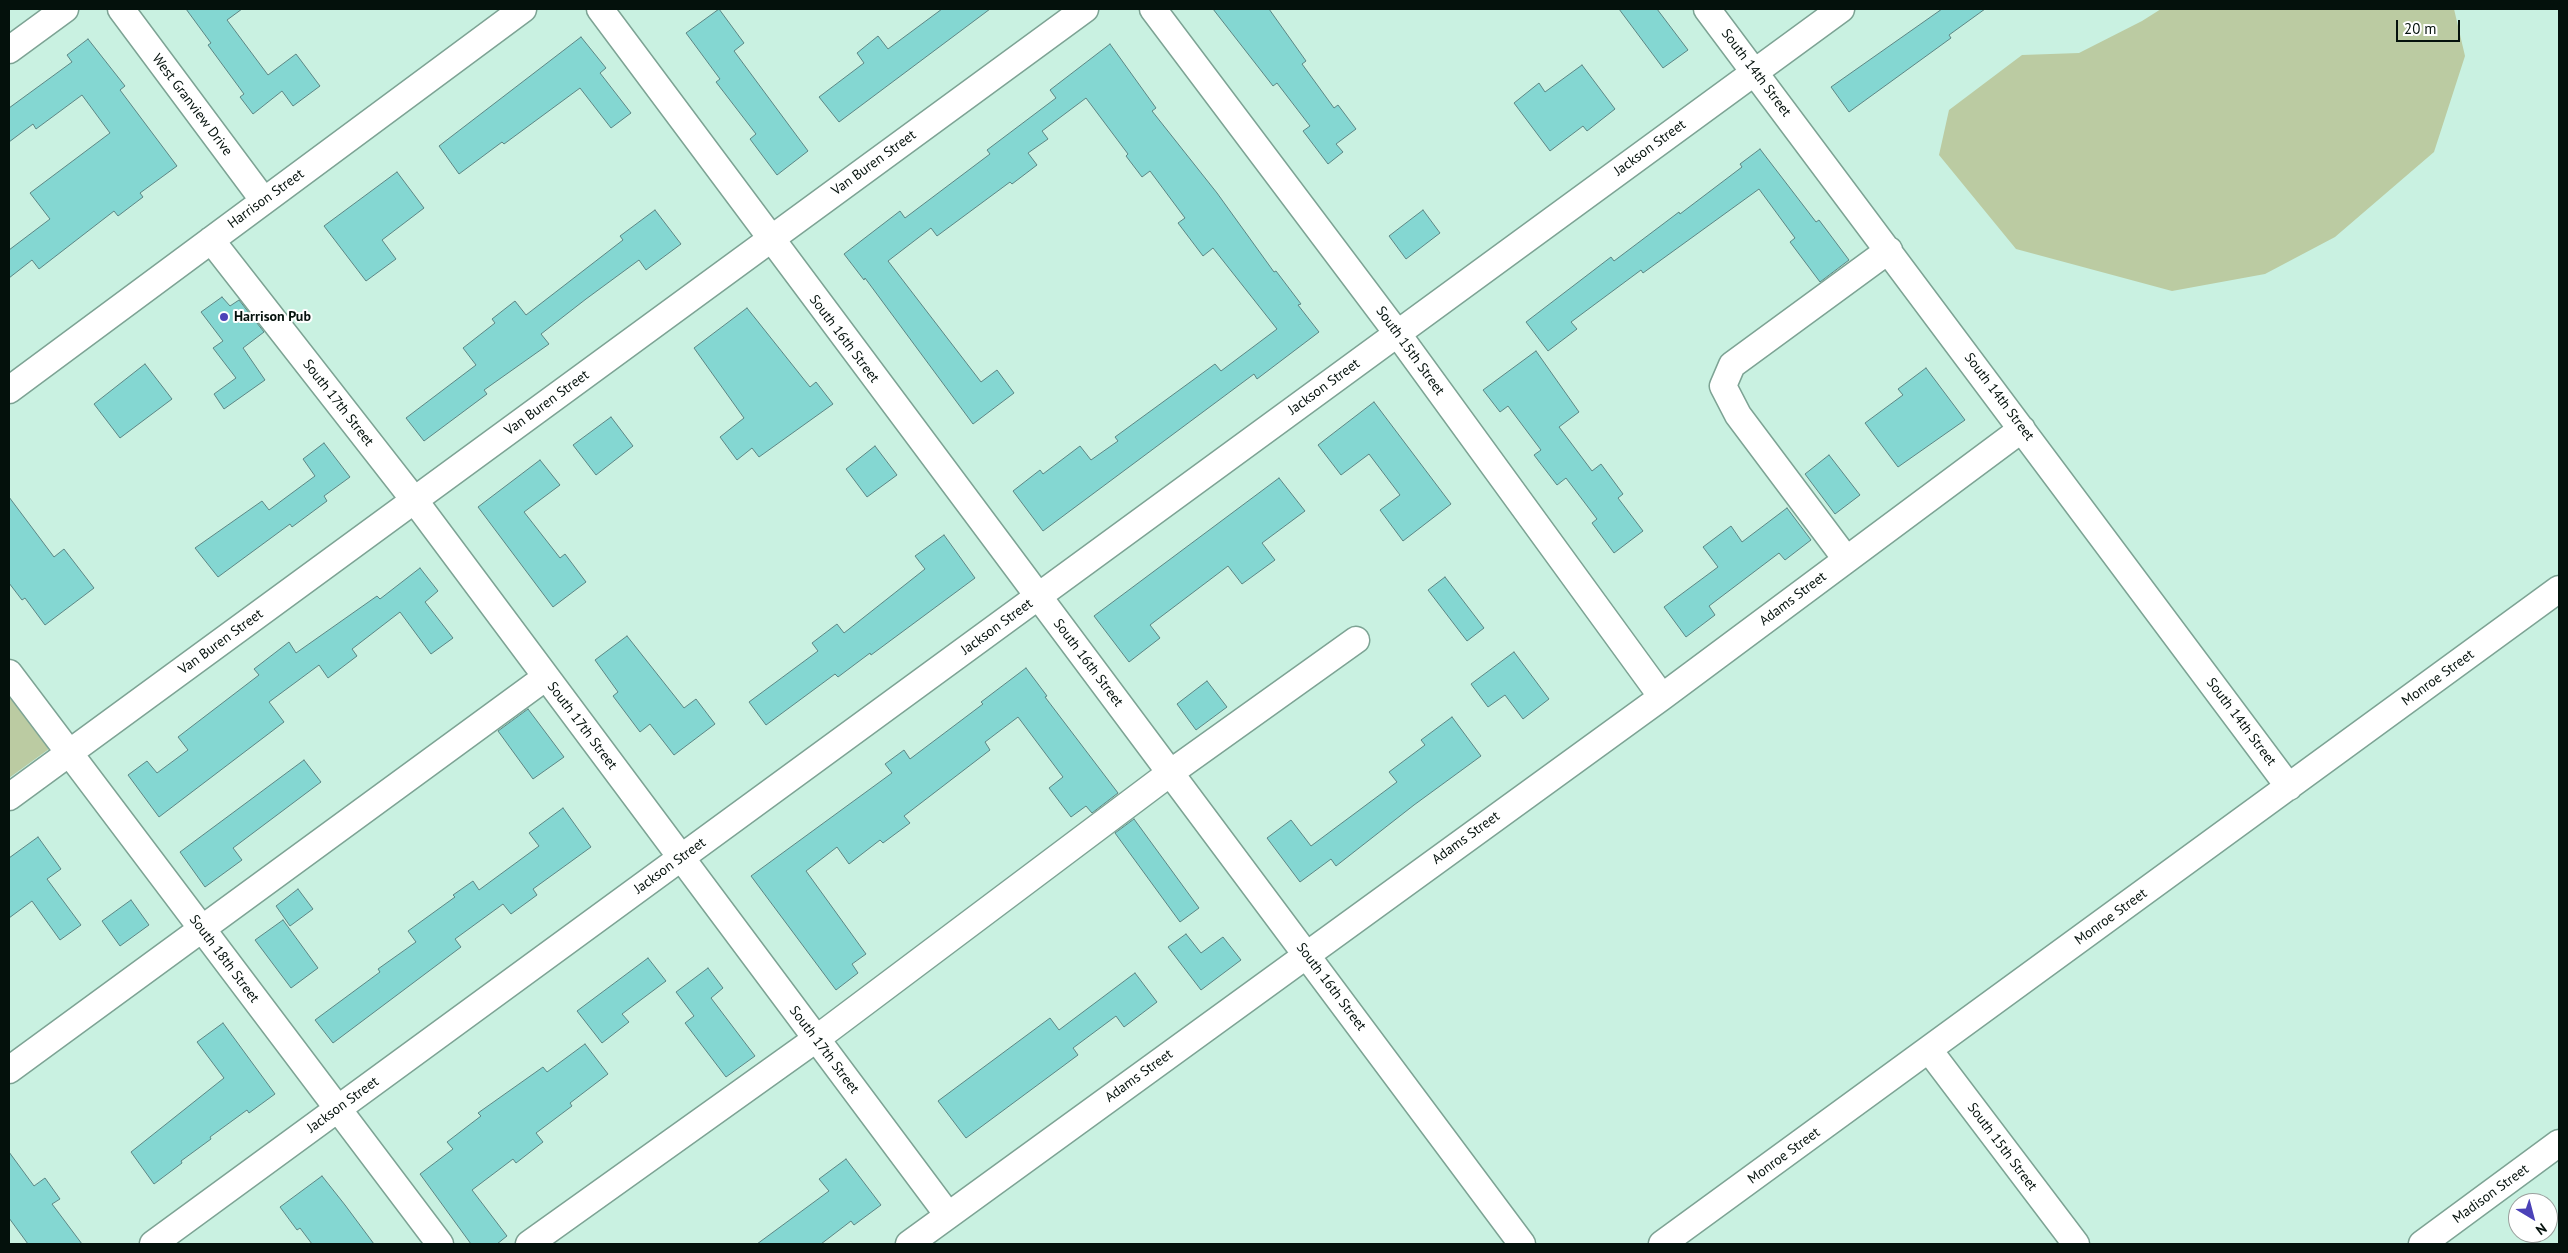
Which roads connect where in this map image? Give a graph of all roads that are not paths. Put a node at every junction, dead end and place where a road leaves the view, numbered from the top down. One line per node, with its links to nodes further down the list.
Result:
1 (65, 9): 9 (street)
2 (121, 9): 11 (street, West Granview Drive)
3 (523, 9): 11 (street, Harrison Street)
4 (600, 9): 12 (street, South 16th Street)
5 (1085, 9): 12 (street, Van Buren Street)
6 (1153, 9): 15 (street, South 15th Street)
7 (1707, 9): 10 (street, South 14th Street)
8 (1841, 9): 10 (street, Jackson Street)
9 (9, 50)
10 (1755, 71): 14 (street, South 14th Street); 15 (street, Jackson Street)
11 (264, 201): 13 (street, Harrison Street)
12 (770, 239): 18 (street, Van Buren Street); 21 (street, South 16th Street)
13 (211, 240): 16 (street, Harrison Street); 18 (street, South 17th Street)
14 (1889, 250): 17 (street, South 14th Street); 19 (street)
15 (1397, 333): 21 (street, Jackson Street); 25 (street, South 15th Street)
16 (9, 390)
17 (2022, 429): 19 (street, Adams Street); 28 (street, South 14th Street)
18 (415, 501): 24 (street, South 17th Street); 26 (street, Van Buren Street)
19 (1846, 559): 25 (street, Adams Street)
20 (2559, 589): 28 (street, Monroe Street)
21 (1038, 596): 27 (street, South 16th Street); 30 (street, Jackson Street)
22 (1356, 640): 27 (street)
23 (9, 673): 26 (street, South 18th Street)
24 (546, 677): 30 (street, South 17th Street); 31 (street)
25 (1662, 697): 32 (street, Adams Street)
26 (69, 753): 29 (street, Van Buren Street); 31 (street, South 18th Street)
27 (1170, 773): 32 (street, South 16th Street); 33 (street)
28 (2289, 786): 34 (street, Monroe Street)
29 (9, 796)
30 (681, 859): 33 (street, South 17th Street); 36 (street, Jackson Street)
31 (202, 929): 35 (street); 36 (street, South 18th Street)
32 (1306, 954): 38 (street, Adams Street); 44 (street, South 16th Street)
33 (816, 1040): 38 (street, South 17th Street); 42 (street)
34 (1929, 1050): 39 (street, South 15th Street); 45 (street, Monroe Street)
35 (9, 1070)
36 (338, 1109): 40 (street, Jackson Street); 41 (street, South 18th Street)
37 (2559, 1143): 46 (street, Madison Street)
38 (948, 1215): 43 (street, Adams Street)
39 (2064, 1240)
40 (153, 1244)
41 (440, 1244)
42 (529, 1244)
43 (909, 1244)
44 (1522, 1244)
45 (1662, 1244)
46 (2422, 1244)

